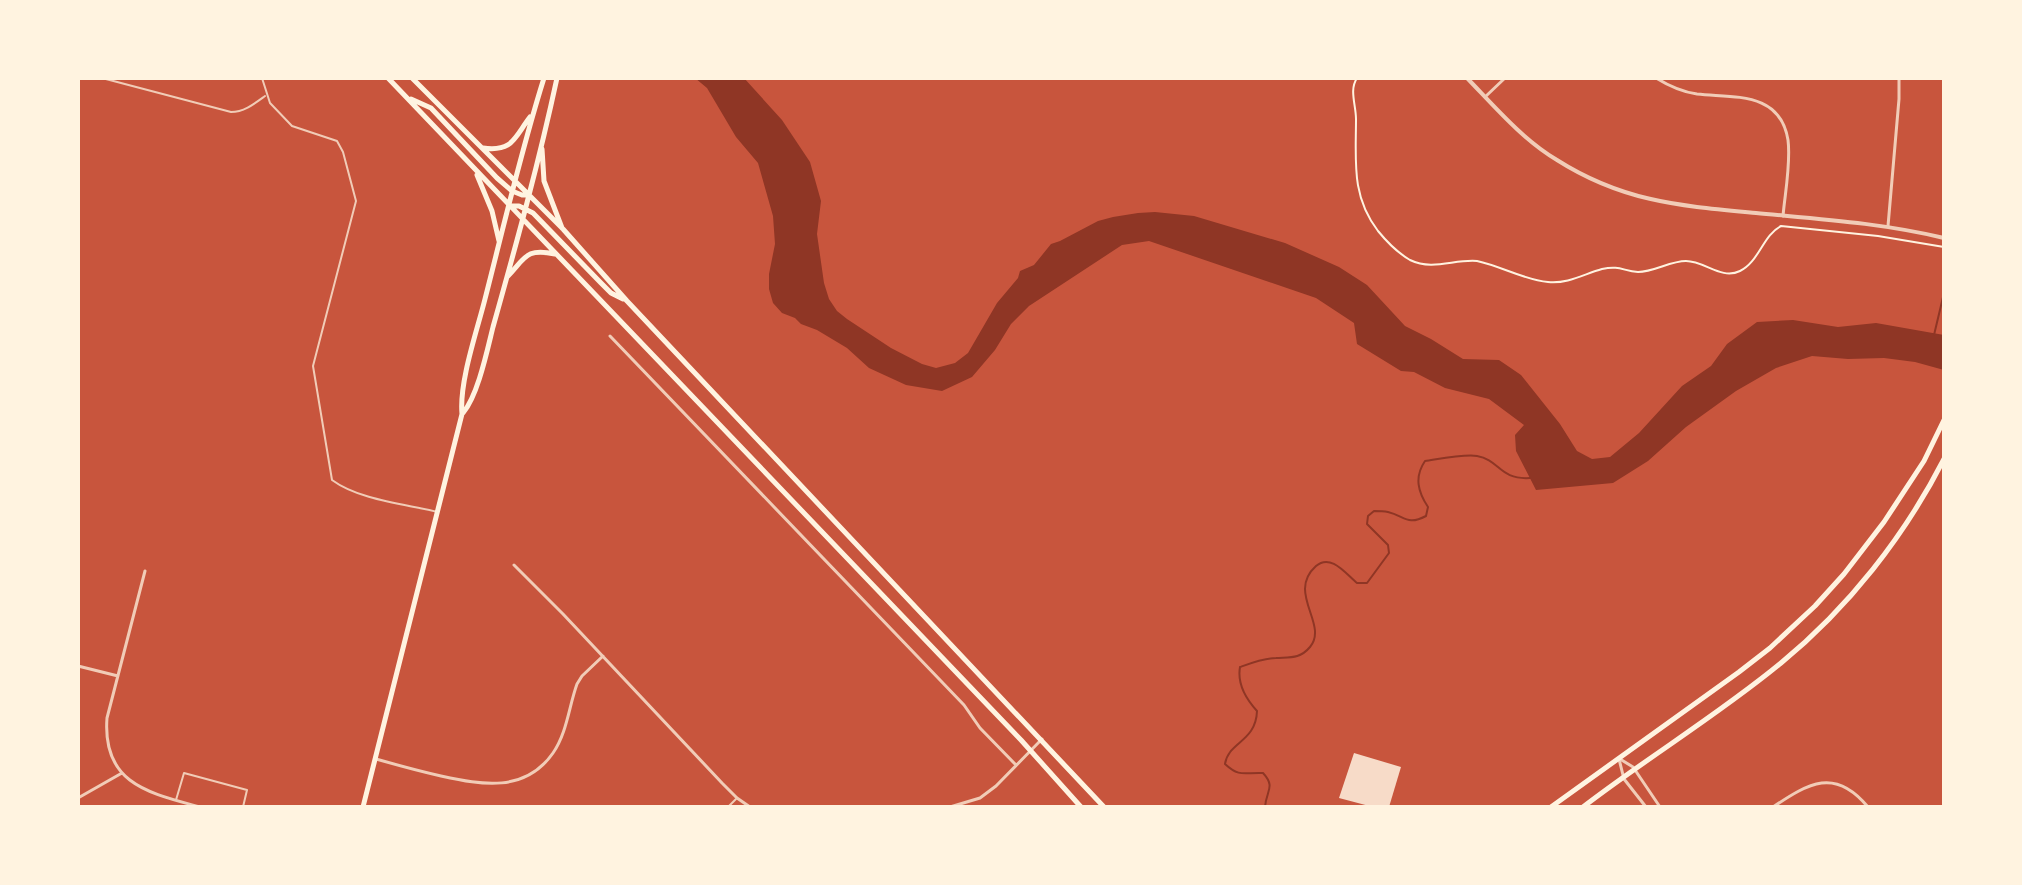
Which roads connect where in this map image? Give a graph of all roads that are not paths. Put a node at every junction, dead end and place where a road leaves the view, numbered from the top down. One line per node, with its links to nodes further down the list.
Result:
1 (102, 78): 11 (lane)
2 (262, 78): 11 (lane)
3 (388, 78): 12 (main road)
4 (412, 78): 16 (main road)
5 (544, 78): 14 (main road)
6 (557, 78): 15 (main road)
7 (1467, 78): 13 (street)
8 (1505, 78): 13 (street)
9 (1656, 78): 23 (street)
10 (1899, 78): 25 (street)
11 (266, 96): 36 (lane)
12 (407, 97): 17 (main road); 19 (main road)
13 (1485, 97): 23 (street)
14 (533, 114): 16 (main road); 18 (main road)
15 (541, 144): 20 (main road); 26 (main road)
16 (482, 147): 18 (main road)
17 (475, 170): 21 (main road); 28 (main road)
18 (515, 182): 19 (main road); 20 (main road)
19 (512, 191): 20 (main road); 21 (main road)
20 (528, 195): 22 (main road); 26 (main road)
21 (509, 206): 22 (main road); 24 (main road); 28 (main road)
22 (525, 208): 24 (main road); 31 (main road)
23 (1783, 216): 25 (street)
24 (522, 219): 29 (main road); 30 (main road)
25 (1888, 226): 27 (street)
26 (563, 229): 31 (main road)
27 (1944, 238)
28 (499, 243): 33 (main road)
29 (555, 254): 30 (main road); 43 (main road)
30 (507, 277): 33 (main road)
31 (627, 301): 42 (main road)
32 (610, 336): 46 (street)
33 (462, 414): 36 (main road)
34 (1944, 420): 45 (main road)
35 (1944, 459): 47 (main road)
36 (439, 512): 44 (main road)
37 (514, 565): 39 (street)
38 (145, 571): 41 (street)
39 (603, 656): 44 (street); 51 (street)
40 (78, 666): 41 (street)
41 (118, 676): 48 (street)
42 (1042, 739): 43 (street); 60 (main road)
43 (1031, 751): 46 (street); 59 (main road)
44 (376, 759): 55 (main road)
45 (1619, 759): 47 (street); 49 (street); 61 (main road)
46 (1016, 765): 58 (street)
47 (1634, 769): 49 (main road); 64 (street)
48 (122, 773): 50 (street); 52 (street)
49 (1623, 777): 62 (main road); 63 (street)
50 (78, 798)
51 (737, 798): 56 (lane); 57 (street)
52 (176, 800): 53 (street); 54 (lane)
53 (200, 807)
54 (243, 807)
55 (363, 807)
56 (728, 807)
57 (750, 807)
58 (950, 807)
59 (1081, 807)
60 (1104, 807)
61 (1551, 807)
62 (1583, 807)
63 (1646, 807)
64 (1660, 807)
65 (1773, 807): 66 (street)
66 (1868, 807)

